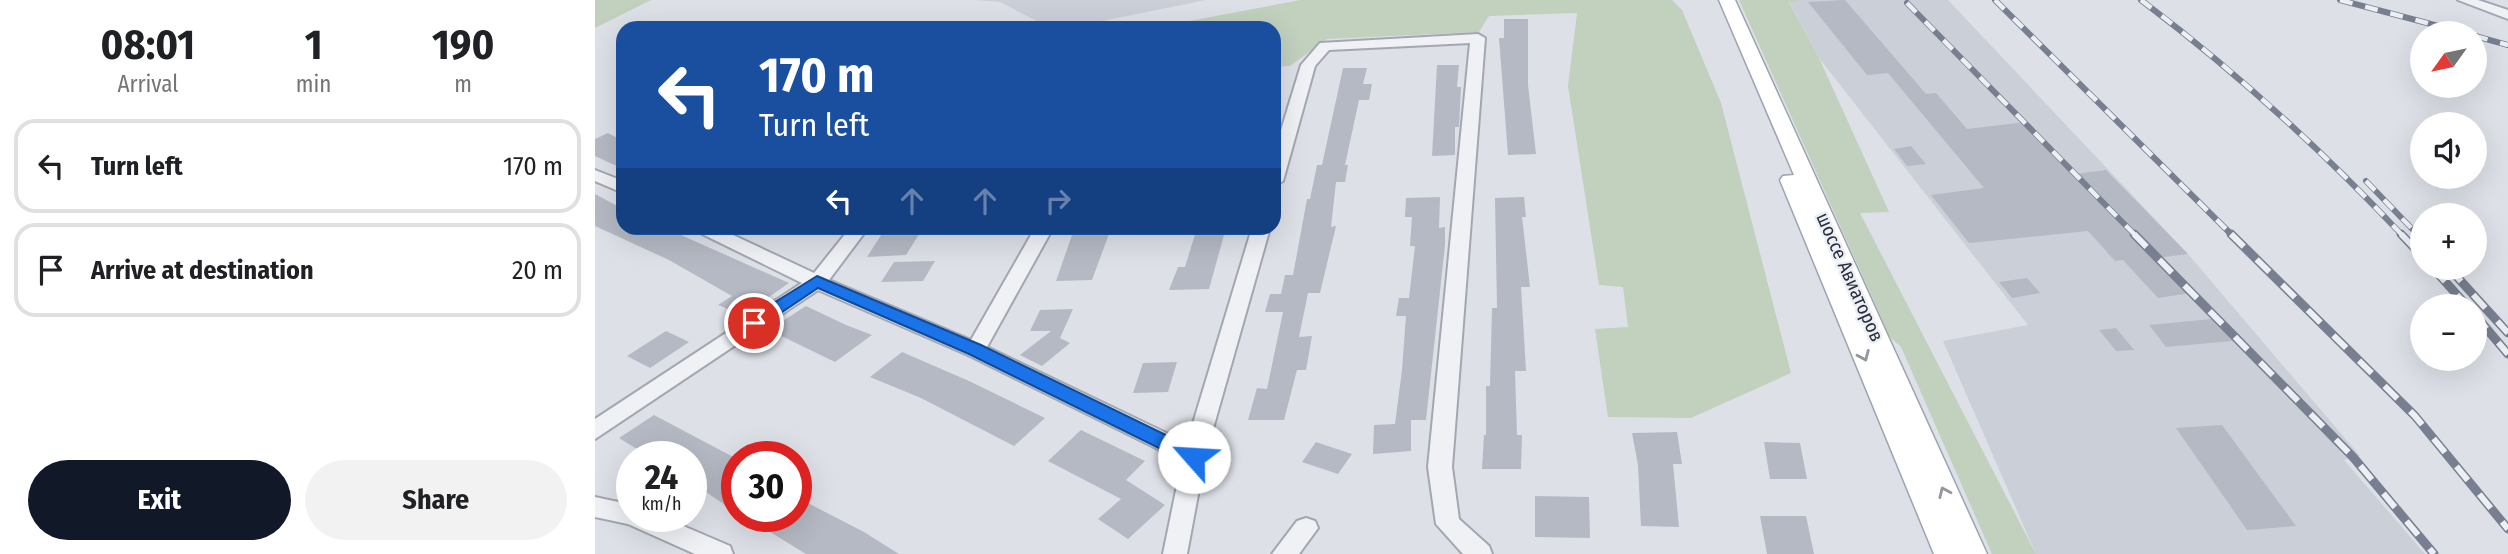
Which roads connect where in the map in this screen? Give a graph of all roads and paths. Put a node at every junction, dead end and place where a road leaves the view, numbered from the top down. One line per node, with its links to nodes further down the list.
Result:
1 (1713, 0): 24 (main road, шоссе Авиаторов, one-way to 24)
2 (1727, 0): 25 (main road, шоссе Авиаторов, one-way to 2)
3 (2465, 0): 4 (street)
4 (2508, 15)
5 (1281, 157): 23 (street)
6 (595, 175): 7 (street)
7 (616, 185)
8 (719, 235): 12 (street)
9 (854, 235): 12 (street)
10 (1040, 235): 13 (street)
11 (1259, 235): 15 (street)
12 (817, 282): 13 (street); 14 (street)
13 (975, 350): 15 (street)
14 (595, 430)
15 (1194, 457): 21 (street)
16 (595, 507): 17 (street)
17 (616, 512)
18 (1306, 528): 22 (street)
19 (670, 532): 20 (street)
20 (721, 554)
21 (1175, 554)
22 (1284, 554)
23 (1480, 554)
24 (1948, 554)
25 (1972, 554)

